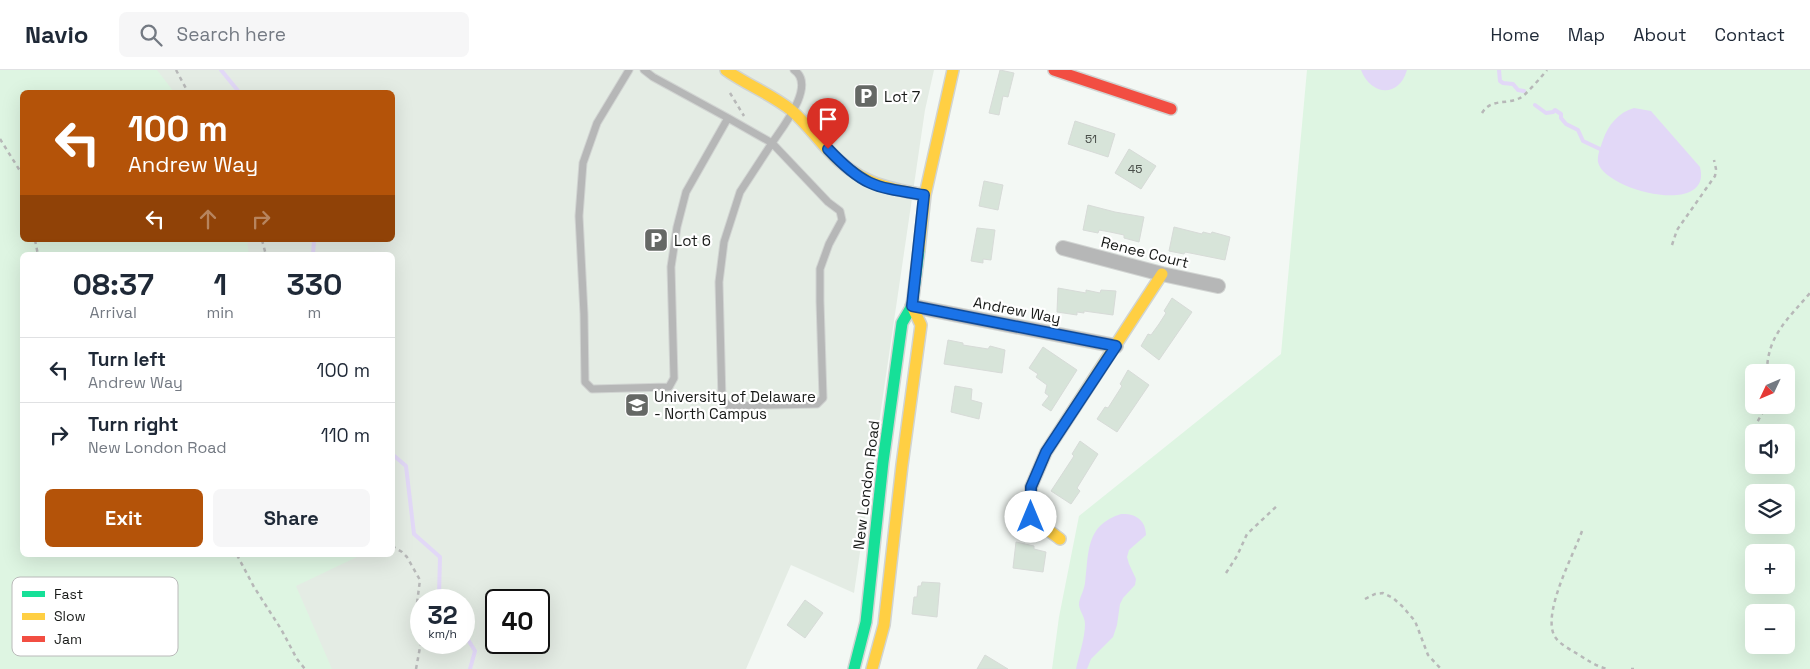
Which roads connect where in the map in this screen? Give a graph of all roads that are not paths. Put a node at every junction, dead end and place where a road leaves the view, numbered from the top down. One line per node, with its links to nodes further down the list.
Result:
1 (629, 70): 9 (lane)
2 (644, 70): 9 (lane)
3 (726, 70): 8 (main road)
4 (953, 70): 11 (main road, New London Road)
5 (1054, 70): 7 (main road)
6 (799, 71): 8 (lane)
7 (1171, 109)
8 (792, 111): 10 (lane); 11 (main road)
9 (728, 118): 10 (lane)
10 (772, 143): 10 (lane)
11 (924, 195): 15 (main road, New London Road)
12 (1063, 248): 13 (street, Renee Court)
13 (1162, 274): 14 (street, Renee Court); 16 (main road)
14 (1218, 286)
15 (912, 306): 16 (street, Andrew Way); 18 (main road, New London Road); 19 (main road, New London Road)
16 (1116, 346): 17 (main road)
17 (1060, 540)
18 (854, 669)
19 (872, 669)

